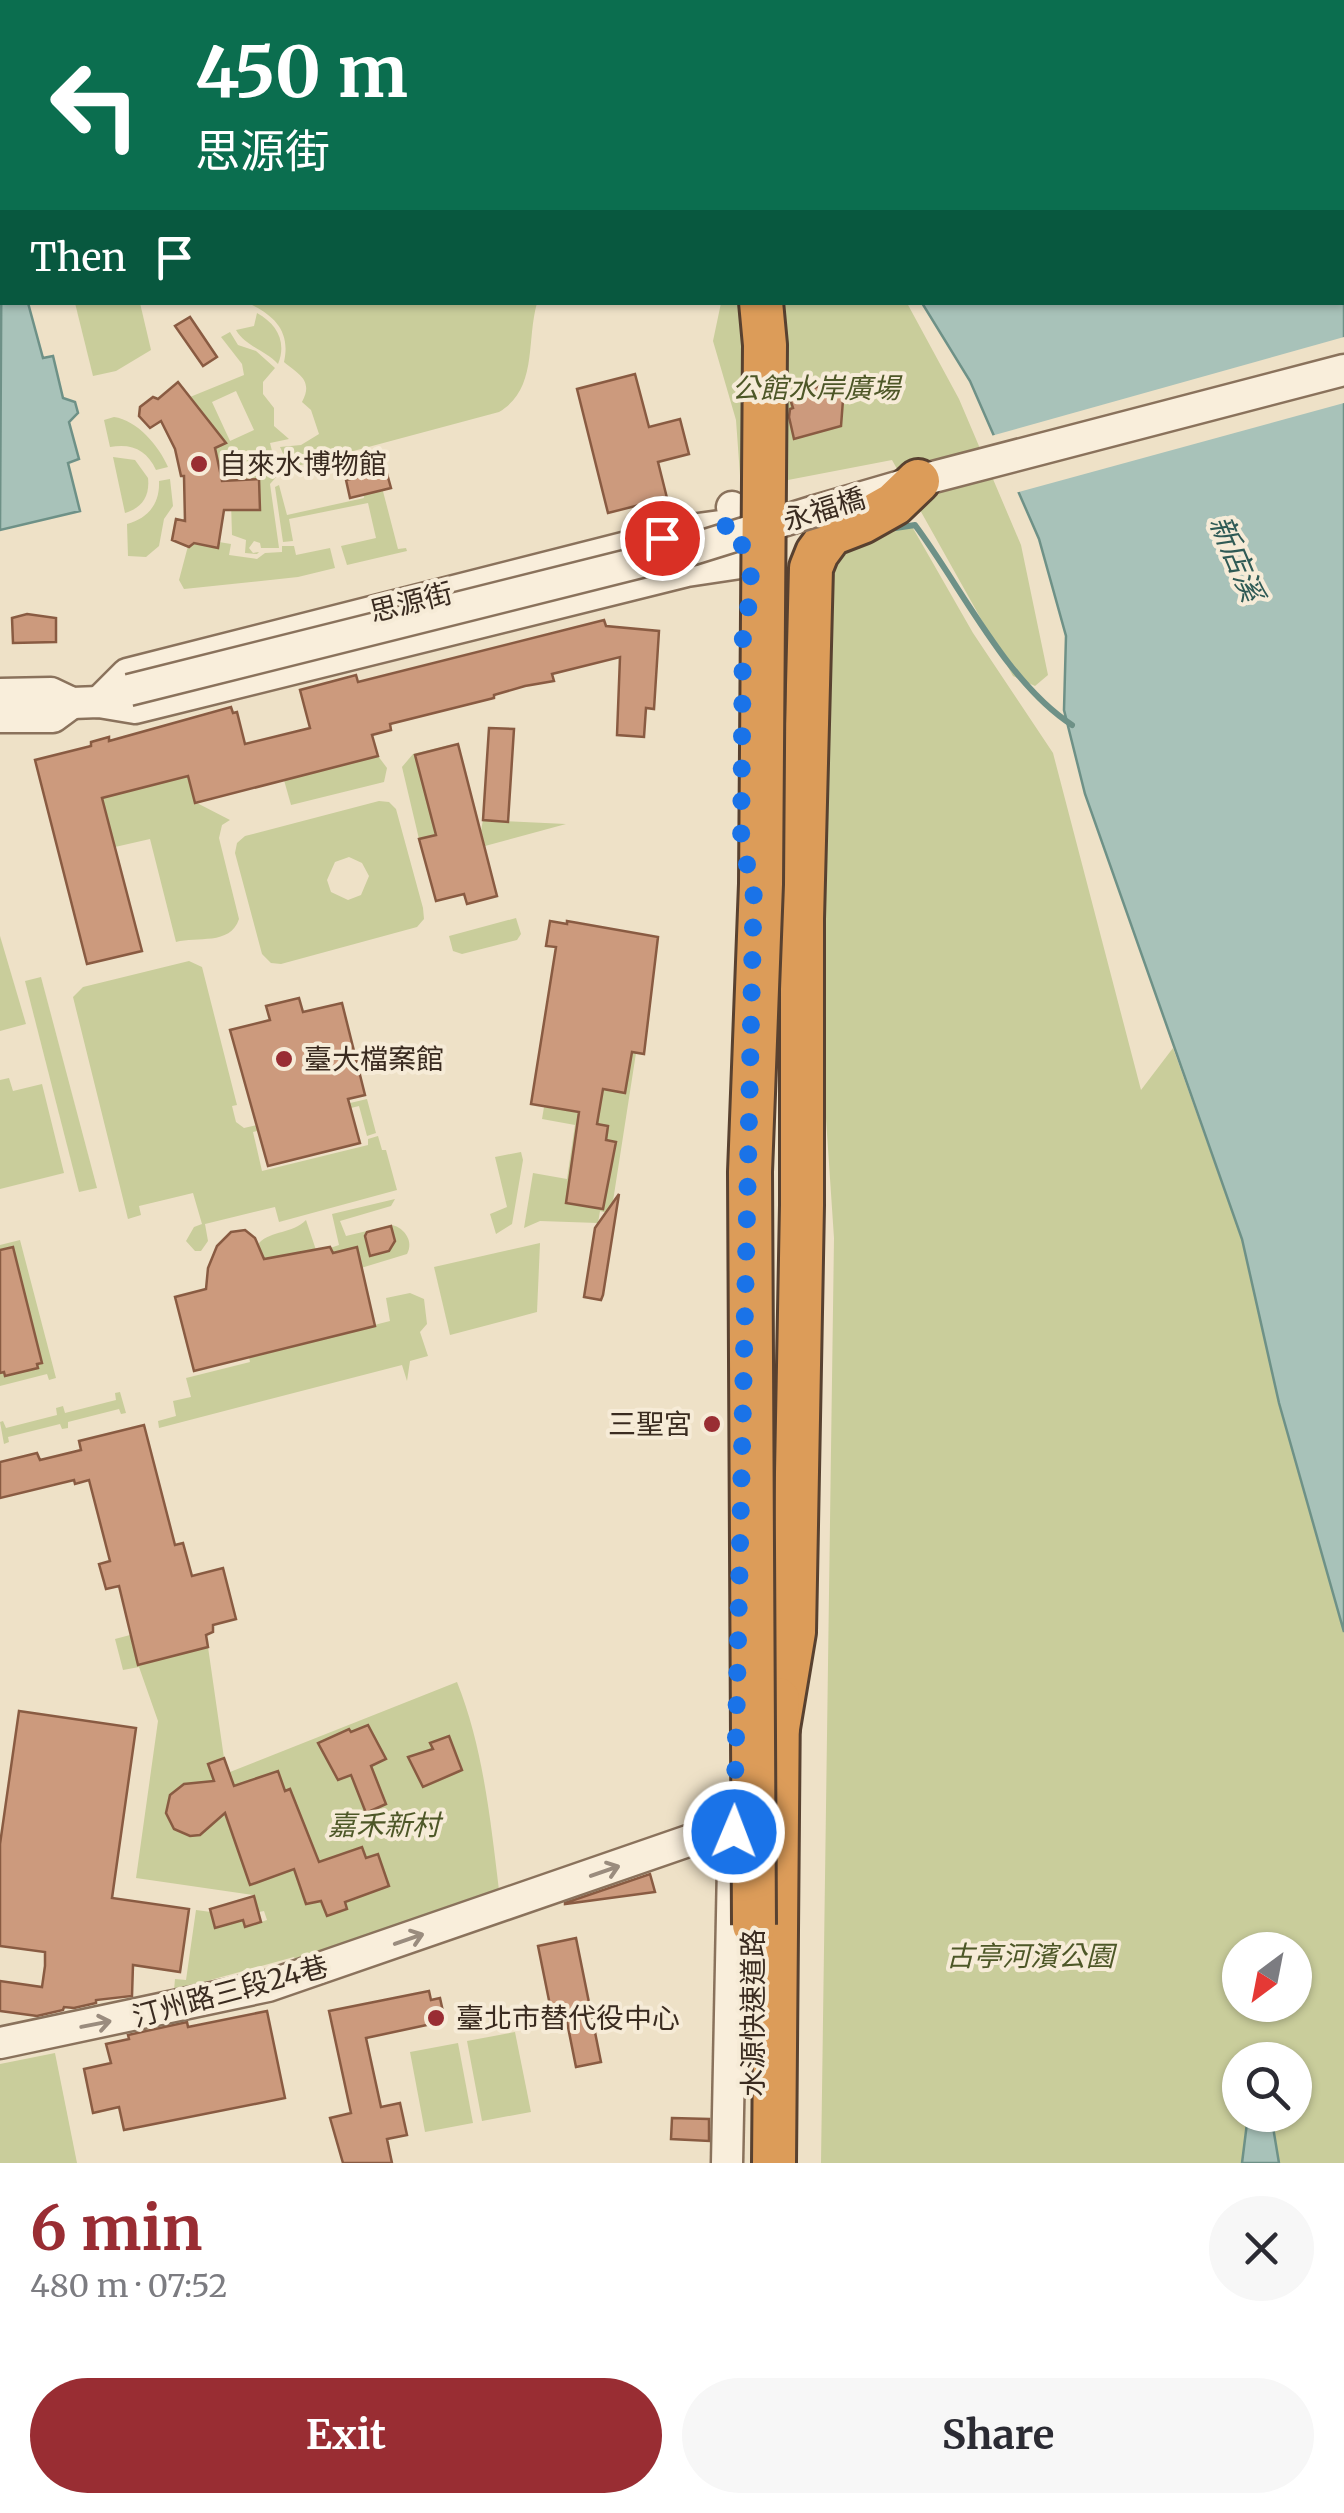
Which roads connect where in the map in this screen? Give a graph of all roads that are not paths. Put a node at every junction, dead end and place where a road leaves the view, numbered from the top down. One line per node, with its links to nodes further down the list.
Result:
1 (762, 305): 16 (highway, 水源快速道路, bridge)
2 (784, 305): 12 (highway, 水源快速道路)
3 (1344, 370): 4 (street, 永福橋)
4 (918, 480): 5 (street, 永福橋); 12 (highway)
5 (816, 511): 7 (street, 永福橋, bridge); 11 (street, bridge)
6 (750, 574): 9 (street, 思源街); 9 (street, 思源街); 11 (street)
7 (129, 690): 9 (street, 思源街)
8 (0, 694): 9 (street, 思源街)
9 (85, 703): 10 (street, 思源街)
10 (0, 717)
11 (757, 866): 13 (street)
12 (778, 1728): 17 (highway, 水源快速道路)
13 (734, 1832): 14 (street, 汀州路三段24巷, one-way to 13); 15 (street)
14 (0, 2044)
15 (728, 2163)
16 (751, 2163)
17 (774, 2163)

